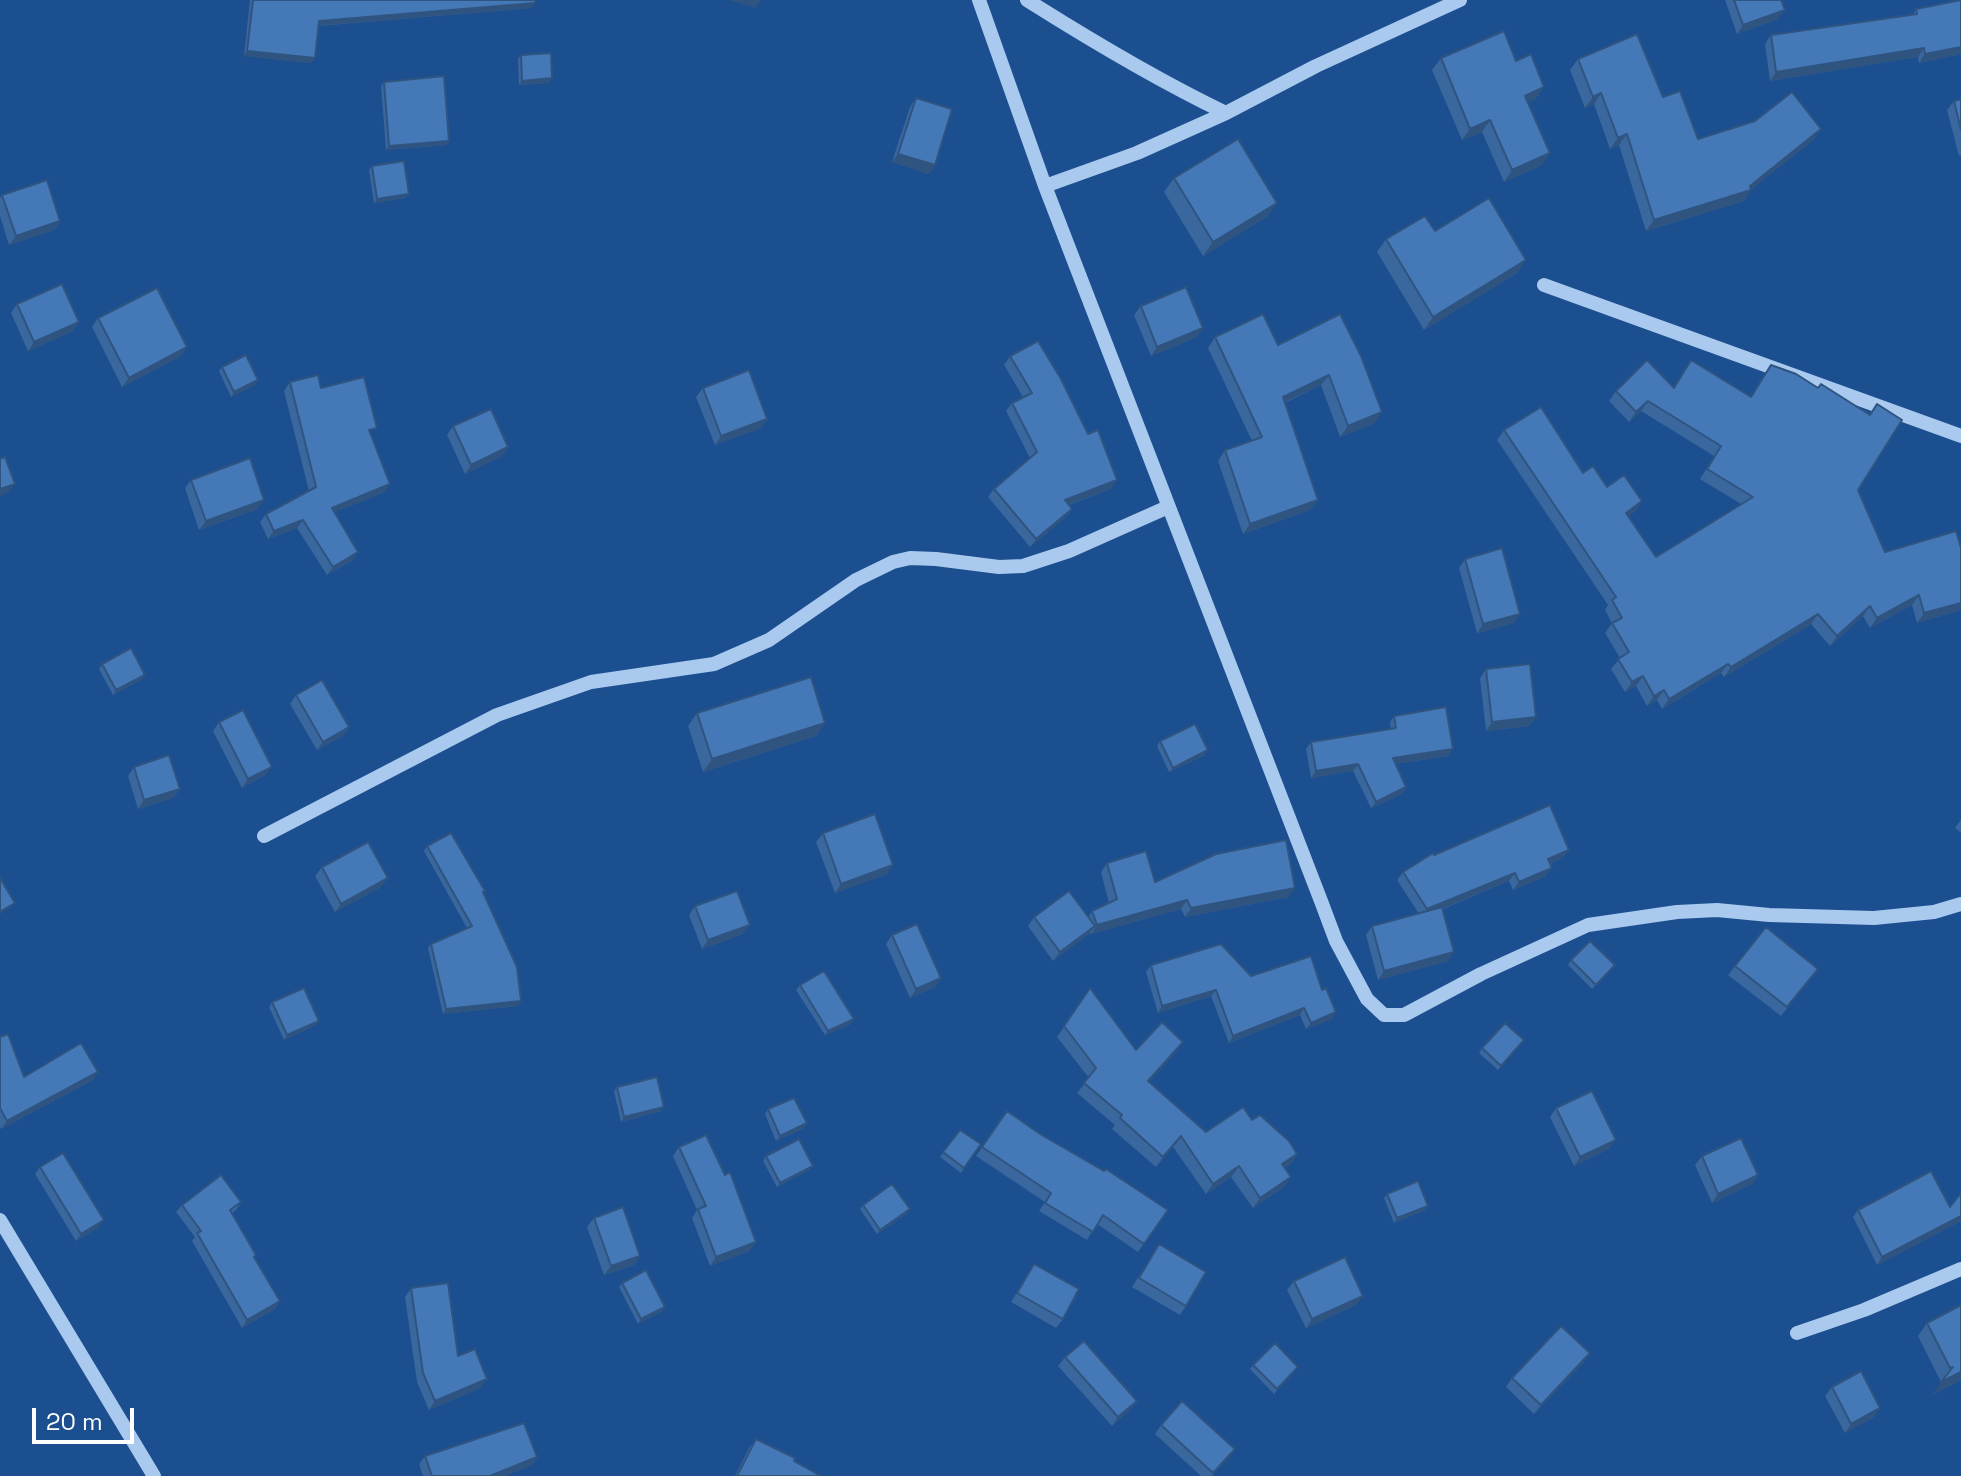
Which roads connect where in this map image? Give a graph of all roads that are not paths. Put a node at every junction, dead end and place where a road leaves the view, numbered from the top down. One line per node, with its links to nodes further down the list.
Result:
1 (979, 0): 5 (street)
2 (1027, 0): 4 (street)
3 (1460, 0): 4 (street)
4 (1226, 113): 5 (street)
5 (1045, 186): 8 (street)
6 (1544, 285): 7 (street)
7 (1961, 436)
8 (1168, 507): 9 (street); 10 (street)
9 (264, 836)
10 (1961, 904)
11 (0, 1220): 14 (street)
12 (1961, 1269): 13 (street)
13 (1797, 1333)
14 (154, 1476)

